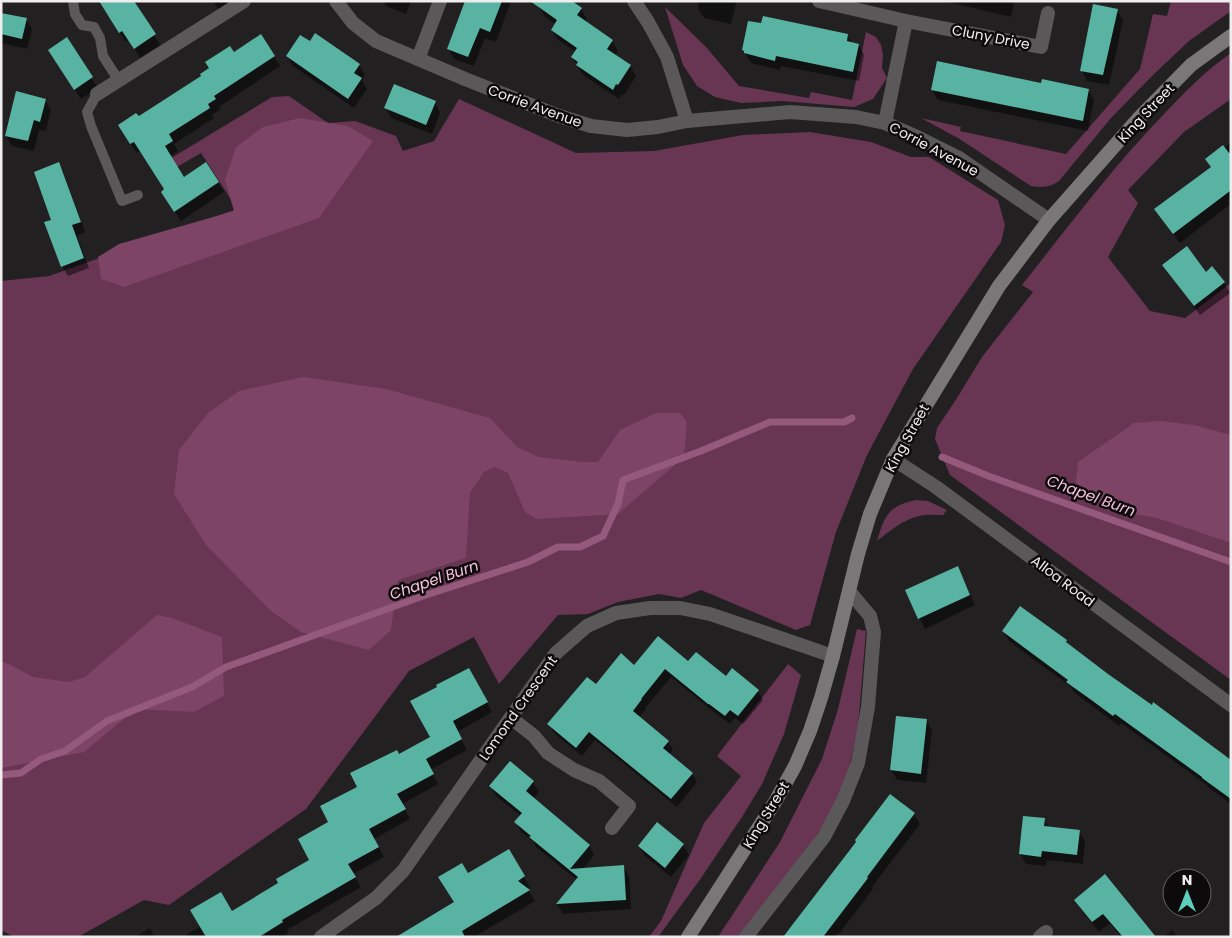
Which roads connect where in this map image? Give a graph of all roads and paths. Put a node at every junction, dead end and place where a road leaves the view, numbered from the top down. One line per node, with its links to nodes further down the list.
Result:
1 (73, 1): 11 (lane)
2 (244, 1): 11 (street)
3 (336, 1): 10 (street, Corrie Avenue)
4 (440, 1): 10 (street)
5 (634, 1): 13 (street)
6 (819, 1): 8 (street, Cluny Drive)
7 (1048, 13): 8 (street, Cluny Drive)
8 (906, 20): 14 (street)
9 (1231, 36): 16 (main road, King Street)
10 (418, 59): 13 (street, Corrie Avenue)
11 (119, 81): 12 (street)
12 (97, 94): 15 (lane)
13 (687, 121): 14 (street, Corrie Avenue)
14 (885, 123): 16 (street, Corrie Avenue)
15 (138, 195)
16 (1049, 220): 17 (main road, King Street)
17 (893, 459): 18 (main road, King Street); 20 (street, Alloa Road)
18 (849, 591): 19 (main road, King Street); 25 (street)
19 (833, 656): 21 (street, Lomond Crescent); 24 (main road, King Street)
20 (1231, 705)
21 (511, 718): 22 (street); 23 (street, Lomond Crescent)
22 (612, 828)
23 (321, 937)
24 (688, 937)
25 (746, 937)

